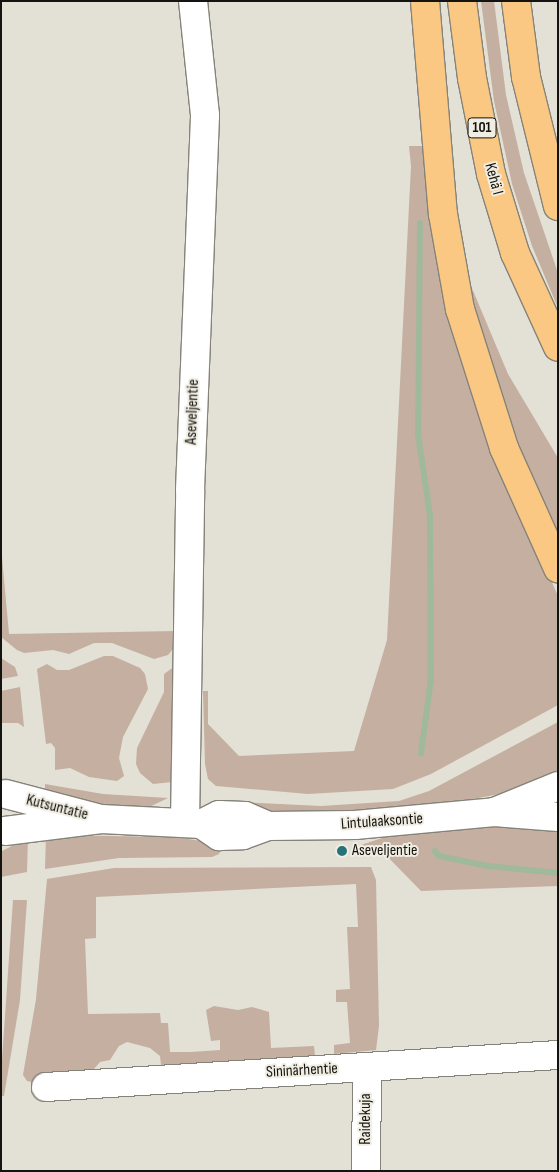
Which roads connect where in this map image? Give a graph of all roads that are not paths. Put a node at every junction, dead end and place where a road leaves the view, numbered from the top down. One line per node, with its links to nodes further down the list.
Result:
1 (193, 1): 13 (street, Aseveljentie)
2 (426, 1): 7 (highway)
3 (462, 1): 6 (highway, Kehä I / 101)
4 (516, 1): 5 (highway)
5 (558, 206)
6 (558, 347)
7 (558, 568)
8 (558, 786): 10 (street, Lintulaaksontie)
9 (4, 790): 12 (street, Kutsuntatie); 14 (street)
10 (494, 812): 11 (street, Lintulaaksontie); 13 (street, Lintulaaksontie)
11 (558, 817)
12 (101, 819): 13 (street, Lintulaaksontie); 14 (street, Kutsuntatie)
13 (193, 824)
14 (3, 834)
15 (558, 1055): 16 (street, Sininärhentie)
16 (367, 1067): 17 (street, Sininärhentie); 18 (street, Raidekuja)
17 (46, 1087)
18 (366, 1171)

